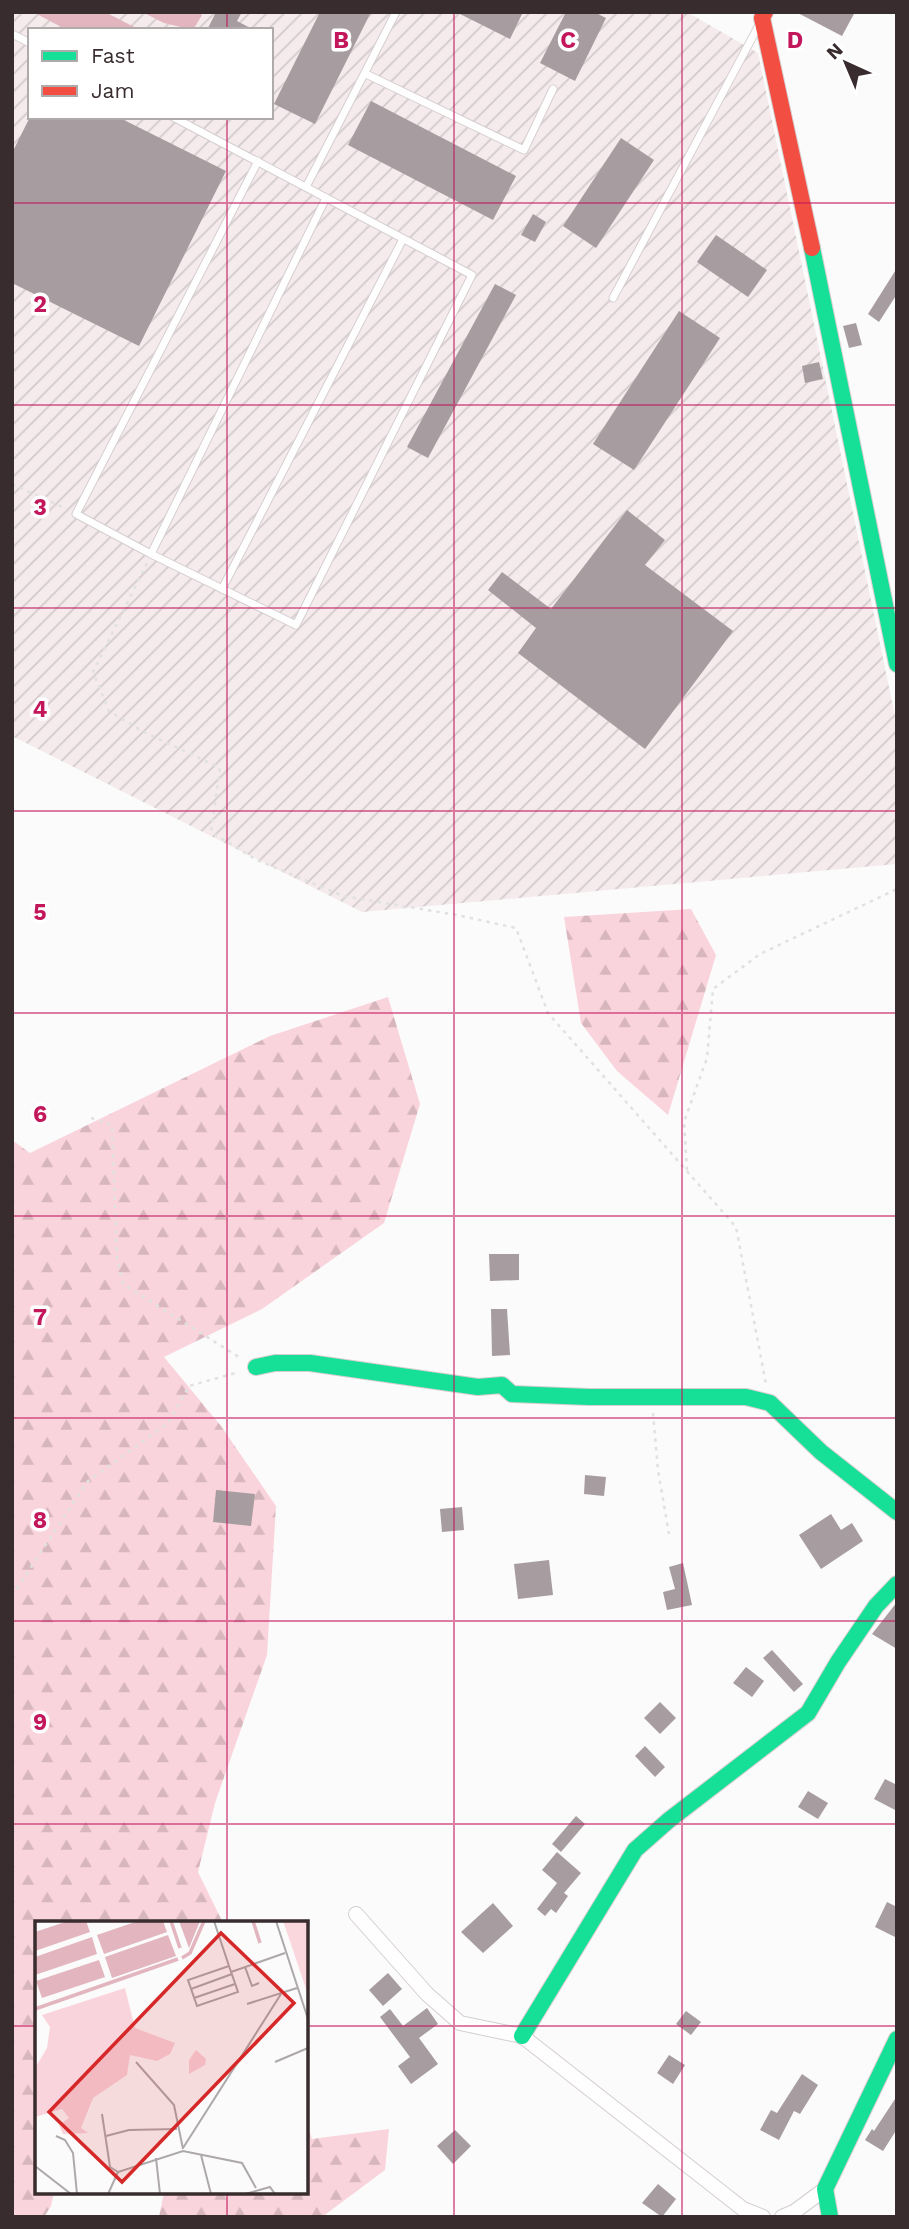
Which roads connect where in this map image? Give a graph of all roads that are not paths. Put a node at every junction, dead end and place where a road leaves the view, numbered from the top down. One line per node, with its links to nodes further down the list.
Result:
1 (396, 12): 5 (lane)
2 (764, 15): 12 (lane); 15 (street)
3 (12, 34): 4 (lane)
4 (28, 42)
5 (366, 74): 6 (lane); 9 (lane)
6 (553, 89)
7 (177, 119): 8 (lane)
8 (258, 161): 9 (lane); 13 (lane)
9 (306, 187): 10 (lane)
10 (326, 198): 11 (lane); 13 (lane)
11 (403, 239): 14 (lane); 14 (lane)
12 (613, 298)
13 (151, 554): 14 (lane)
14 (222, 589)
15 (897, 664)
16 (256, 1367): 17 (street)
17 (897, 1512)
18 (897, 1584): 20 (street)
19 (356, 1914): 20 (street)
20 (522, 2036): 23 (street)
21 (897, 2039): 22 (street)
22 (825, 2189): 24 (street); 25 (street)
23 (763, 2217)
24 (782, 2217)
25 (830, 2217)

